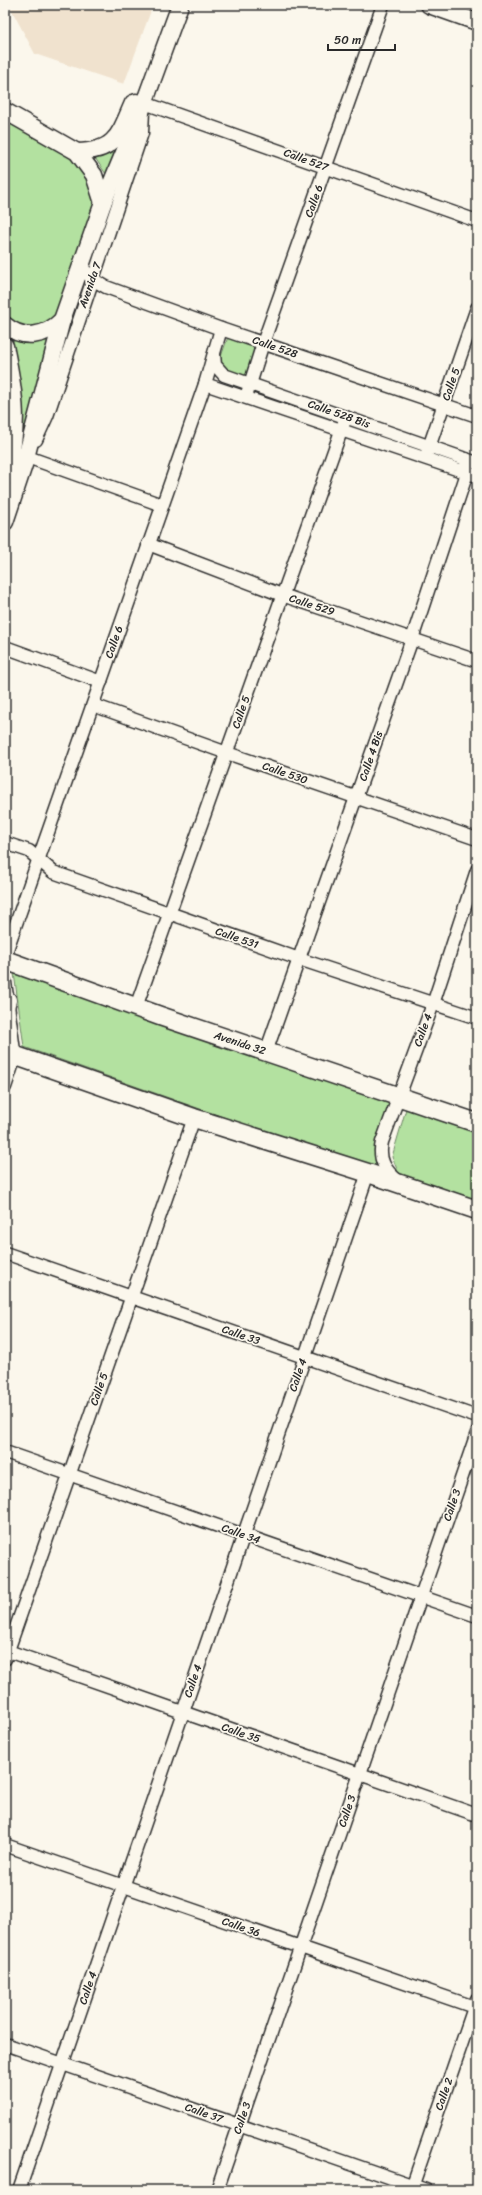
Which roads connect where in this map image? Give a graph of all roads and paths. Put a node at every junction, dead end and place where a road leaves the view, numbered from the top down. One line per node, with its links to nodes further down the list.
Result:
1 (169, 5): 6 (main road, Avenida 7)
2 (180, 5): 6 (main road, Avenida 7)
3 (383, 5): 9 (street, Calle 6)
4 (429, 5): 5 (main road)
5 (477, 22)
6 (141, 104): 8 (main road, Avenida 7); 9 (street, Calle 527); 10 (main road, Avenida 7); 13 (street, Avenida 7)
7 (5, 111): 8 (main road)
8 (77, 152): 10 (main road)
9 (326, 167): 11 (street, Calle 527); 18 (street, Calle 6)
10 (103, 203): 12 (main road, Avenida 7)
11 (477, 221)
12 (81, 266): 13 (street, Calle 528); 15 (main road, Avenida 7)
13 (92, 279): 17 (street, Calle 528); 29 (street, Avenida 7)
14 (477, 308): 24 (street, Calle 5)
15 (62, 320): 16 (main road); 29 (main road, Avenida 7)
16 (5, 325)
17 (221, 329): 18 (street, Calle 528); 20 (street, Calle 6)
18 (264, 343): 22 (street, Calle 6); 24 (street, Calle 528)
19 (5, 346): 29 (main road, Avenida 7)
20 (214, 354): 21 (street, Calle 6); 22 (street, Calle 528 Bis)
21 (205, 384): 23 (street, Calle 528 Bis); 34 (street, Calle 6)
22 (250, 384): 23 (street, Calle 6); 26 (street, Calle 528 Bis)
23 (246, 397): 27 (street, Calle 528 Bis)
24 (444, 404): 25 (street, Calle 528); 28 (street, Calle 5)
25 (477, 416)
26 (346, 417): 27 (street, Calle 5); 28 (street, Calle 528 Bis)
27 (340, 430): 30 (street, Calle 528 Bis); 37 (street, Calle 5)
28 (430, 446): 30 (street, Calle 5); 31 (street, Calle 528 Bis)
29 (15, 453): 33 (main road, Avenida 7); 34 (street); 35 (main road, Avenida 7)
30 (425, 459): 32 (street, Calle 528 Bis)
31 (472, 461): 32 (street, Calle 4 Bis)
32 (472, 474): 38 (street, Calle 4 Bis)
33 (5, 477)
34 (162, 505): 36 (street, Calle 6)
35 (5, 522)
36 (148, 544): 37 (street, Calle 529); 41 (street, Calle 6)
37 (282, 595): 38 (street, Calle 529); 43 (street, Calle 5)
38 (412, 639): 40 (street, Calle 529); 44 (street, Calle 4 Bis)
39 (5, 647): 41 (street)
40 (477, 661)
41 (101, 682): 42 (street, Calle 6)
42 (93, 705): 43 (street, Calle 530); 47 (street, Calle 6)
43 (227, 753): 44 (street, Calle 530); 49 (street, Calle 5)
44 (357, 798): 45 (street, Calle 530); 51 (street, Calle 4 Bis)
45 (477, 839)
46 (5, 843): 47 (street, Calle 531)
47 (38, 859): 49 (street, Calle 531); 50 (street, Calle 6)
48 (477, 870): 55 (street, Calle 4)
49 (170, 914): 51 (street, Calle 531); 56 (street, Calle 5)
50 (5, 954)
51 (299, 959): 55 (street, Calle 531); 58 (street, Calle 4 Bis)
52 (5, 960): 56 (highway, Avenida 32)
53 (5, 982): 54 (street)
54 (6, 1004): 59 (street)
55 (433, 1004): 57 (street, Calle 531); 61 (street, Calle 4)
56 (136, 1007): 58 (highway, Avenida 32)
57 (477, 1018)
58 (266, 1052): 61 (highway, Avenida 32)
59 (10, 1054): 60 (street); 62 (highway)
60 (5, 1087)
61 (399, 1097): 63 (highway, Avenida 32); 65 (street, Calle 4)
62 (194, 1118): 64 (highway); 68 (street, Calle 5)
63 (477, 1123)
64 (368, 1173): 65 (highway); 69 (street, Calle 4)
65 (402, 1184): 66 (highway)
66 (477, 1210)
67 (5, 1253): 68 (street, Calle 33)
68 (131, 1297): 69 (street, Calle 33); 73 (street, Calle 5)
69 (304, 1357): 70 (street, Calle 33); 74 (street, Calle 4)
70 (477, 1417)
71 (477, 1432): 75 (street, Calle 3)
72 (5, 1452): 73 (street, Calle 34)
73 (70, 1474): 74 (street, Calle 34); 77 (street, Calle 5)
74 (243, 1535): 75 (street, Calle 34); 78 (street, Calle 4)
75 (421, 1596): 76 (street, Calle 34); 79 (street, Calle 3)
76 (477, 1616)
77 (6, 1654): 78 (street, Calle 35)
78 (182, 1712): 79 (street, Calle 35); 82 (street, Calle 4)
79 (360, 1774): 80 (street, Calle 35); 83 (street, Calle 3)
80 (477, 1815)
81 (5, 1845): 82 (street, Calle 36)
82 (123, 1886): 83 (street, Calle 36); 86 (street, Calle 4)
83 (301, 1947): 84 (street, Calle 36); 87 (street, Calle 3)
84 (476, 2005): 88 (street, Calle 2)
85 (5, 2044): 86 (street, Calle 37)
86 (62, 2063): 87 (street, Calle 37); 89 (street, Calle 4)
87 (240, 2125): 88 (street, Calle 37); 90 (street, Calle 3)
88 (412, 2188): 91 (street, Calle 37)
89 (19, 2190)
90 (217, 2190)
91 (426, 2190)

